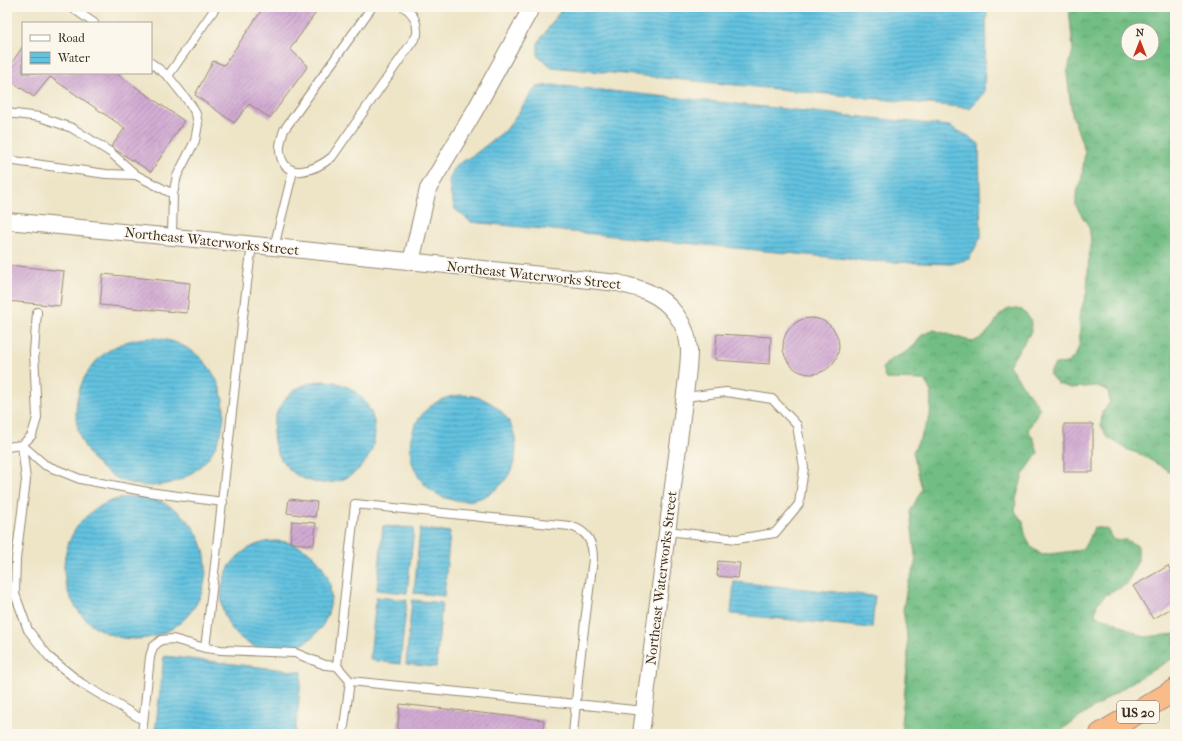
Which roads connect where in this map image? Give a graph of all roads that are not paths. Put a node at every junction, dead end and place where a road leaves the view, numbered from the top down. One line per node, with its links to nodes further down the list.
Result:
1 (71, 7): 6 (lane)
2 (216, 7): 8 (lane)
3 (372, 7): 11 (lane)
4 (404, 7): 11 (lane)
5 (528, 7): 18 (street)
6 (93, 22)
7 (152, 64): 8 (lane)
8 (168, 76): 13 (lane)
9 (7, 113): 12 (lane)
10 (7, 160): 12 (lane)
11 (293, 171): 17 (lane)
12 (136, 175): 13 (lane)
13 (173, 194): 15 (lane)
14 (7, 221): 15 (street, Northeast Waterworks Street)
15 (172, 236): 16 (street, Northeast Waterworks Street)
16 (252, 245): 17 (street, Northeast Waterworks Street); 23 (lane)
17 (274, 247): 18 (street, Northeast Waterworks Street)
18 (411, 262): 20 (street, Northeast Waterworks Street)
19 (37, 312): 21 (lane)
20 (685, 397): 24 (street, Northeast Waterworks Street); 24 (lane)
21 (22, 445): 22 (lane); 23 (lane); 31 (lane)
22 (7, 447)
23 (223, 502): 25 (lane)
24 (667, 531): 30 (street, Northeast Waterworks Street)
25 (205, 648): 26 (lane); 31 (lane)
26 (337, 666): 27 (lane); 29 (lane)
27 (350, 681): 29 (lane); 33 (lane)
28 (1175, 690): 36 (highway, US 20)
29 (575, 704): 30 (lane); 34 (lane)
30 (644, 711): 35 (street, Northeast Waterworks Street)
31 (143, 720): 32 (lane)
32 (142, 734)
33 (344, 734)
34 (572, 734)
35 (641, 734)
36 (1101, 734)

